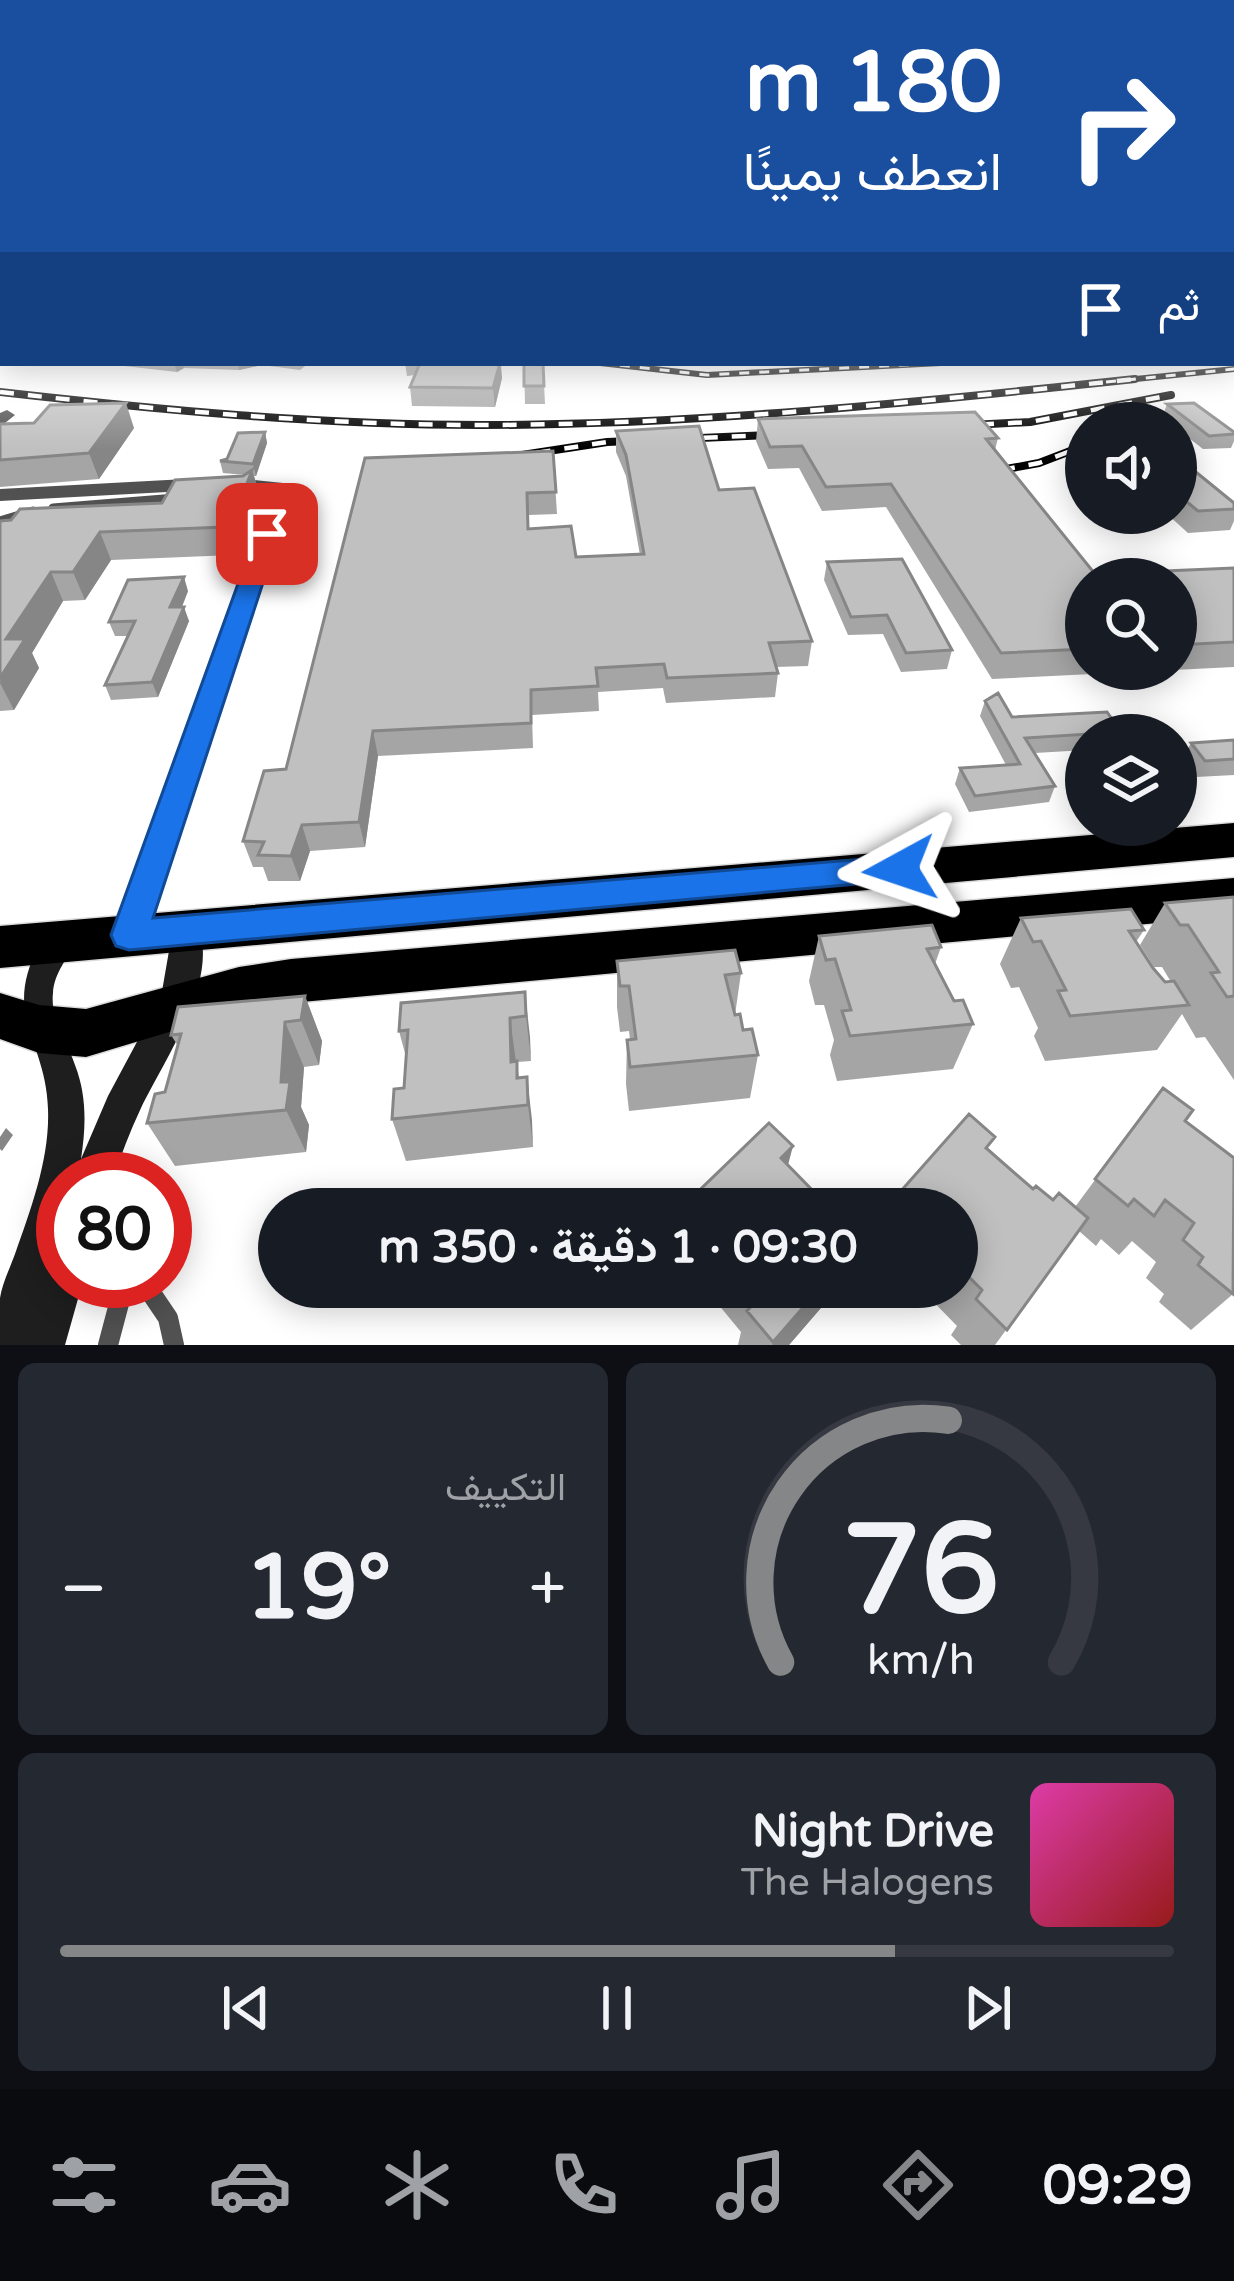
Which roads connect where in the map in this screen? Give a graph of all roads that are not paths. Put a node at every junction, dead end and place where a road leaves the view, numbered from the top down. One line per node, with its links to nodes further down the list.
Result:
1 (250, 494): 3 (lane)
2 (0, 495): 7 (street)
3 (0, 521)
4 (1234, 840): 6 (highway)
5 (1234, 897): 10 (highway)
6 (185, 931): 7 (highway); 10 (street)
7 (129, 935): 8 (highway)
8 (60, 941): 9 (highway); 11 (street)
9 (0, 947)
10 (172, 1009): 11 (highway); 12 (street)
11 (19, 1022): 16 (street)
12 (107, 1152)
13 (54, 1308): 17 (street)
14 (118, 1308): 18 (lane)
15 (162, 1308): 19 (lane)
16 (5, 1345)
17 (43, 1345)
18 (108, 1345)
19 (174, 1345)

